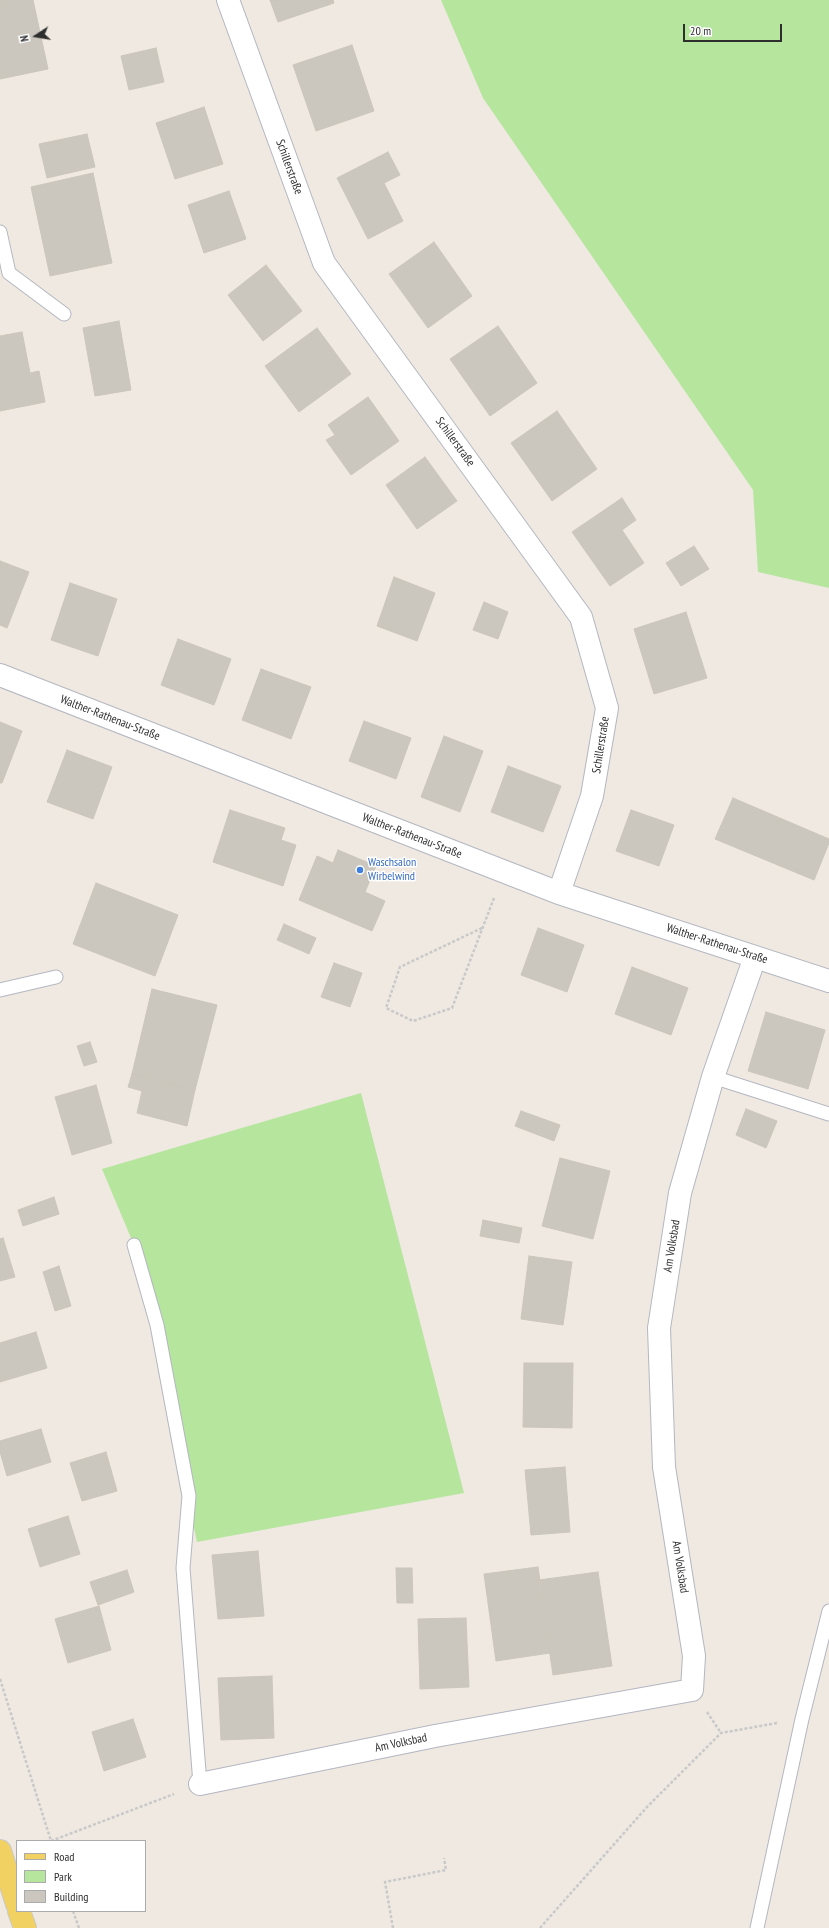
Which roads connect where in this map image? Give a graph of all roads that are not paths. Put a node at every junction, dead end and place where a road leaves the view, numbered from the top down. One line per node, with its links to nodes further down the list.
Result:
1 (228, 0): 5 (street, Schillerstraße)
2 (0, 232): 3 (lane)
3 (64, 314)
4 (0, 675): 5 (street, Walther-Rathenau-Straße)
5 (559, 893): 6 (street, Walther-Rathenau-Straße)
6 (755, 957): 8 (street, Walther-Rathenau-Straße); 10 (street, Am Volksbad)
7 (56, 977): 9 (lane)
8 (829, 981)
9 (0, 990)
10 (713, 1077): 11 (lane); 14 (street, Am Volksbad)
11 (829, 1114)
12 (134, 1245): 14 (lane)
13 (829, 1611): 19 (lane)
14 (200, 1784)
15 (0, 1851): 16 (main road)
16 (16, 1901)
17 (19, 1912): 18 (main road)
18 (25, 1928)
19 (757, 1928)

